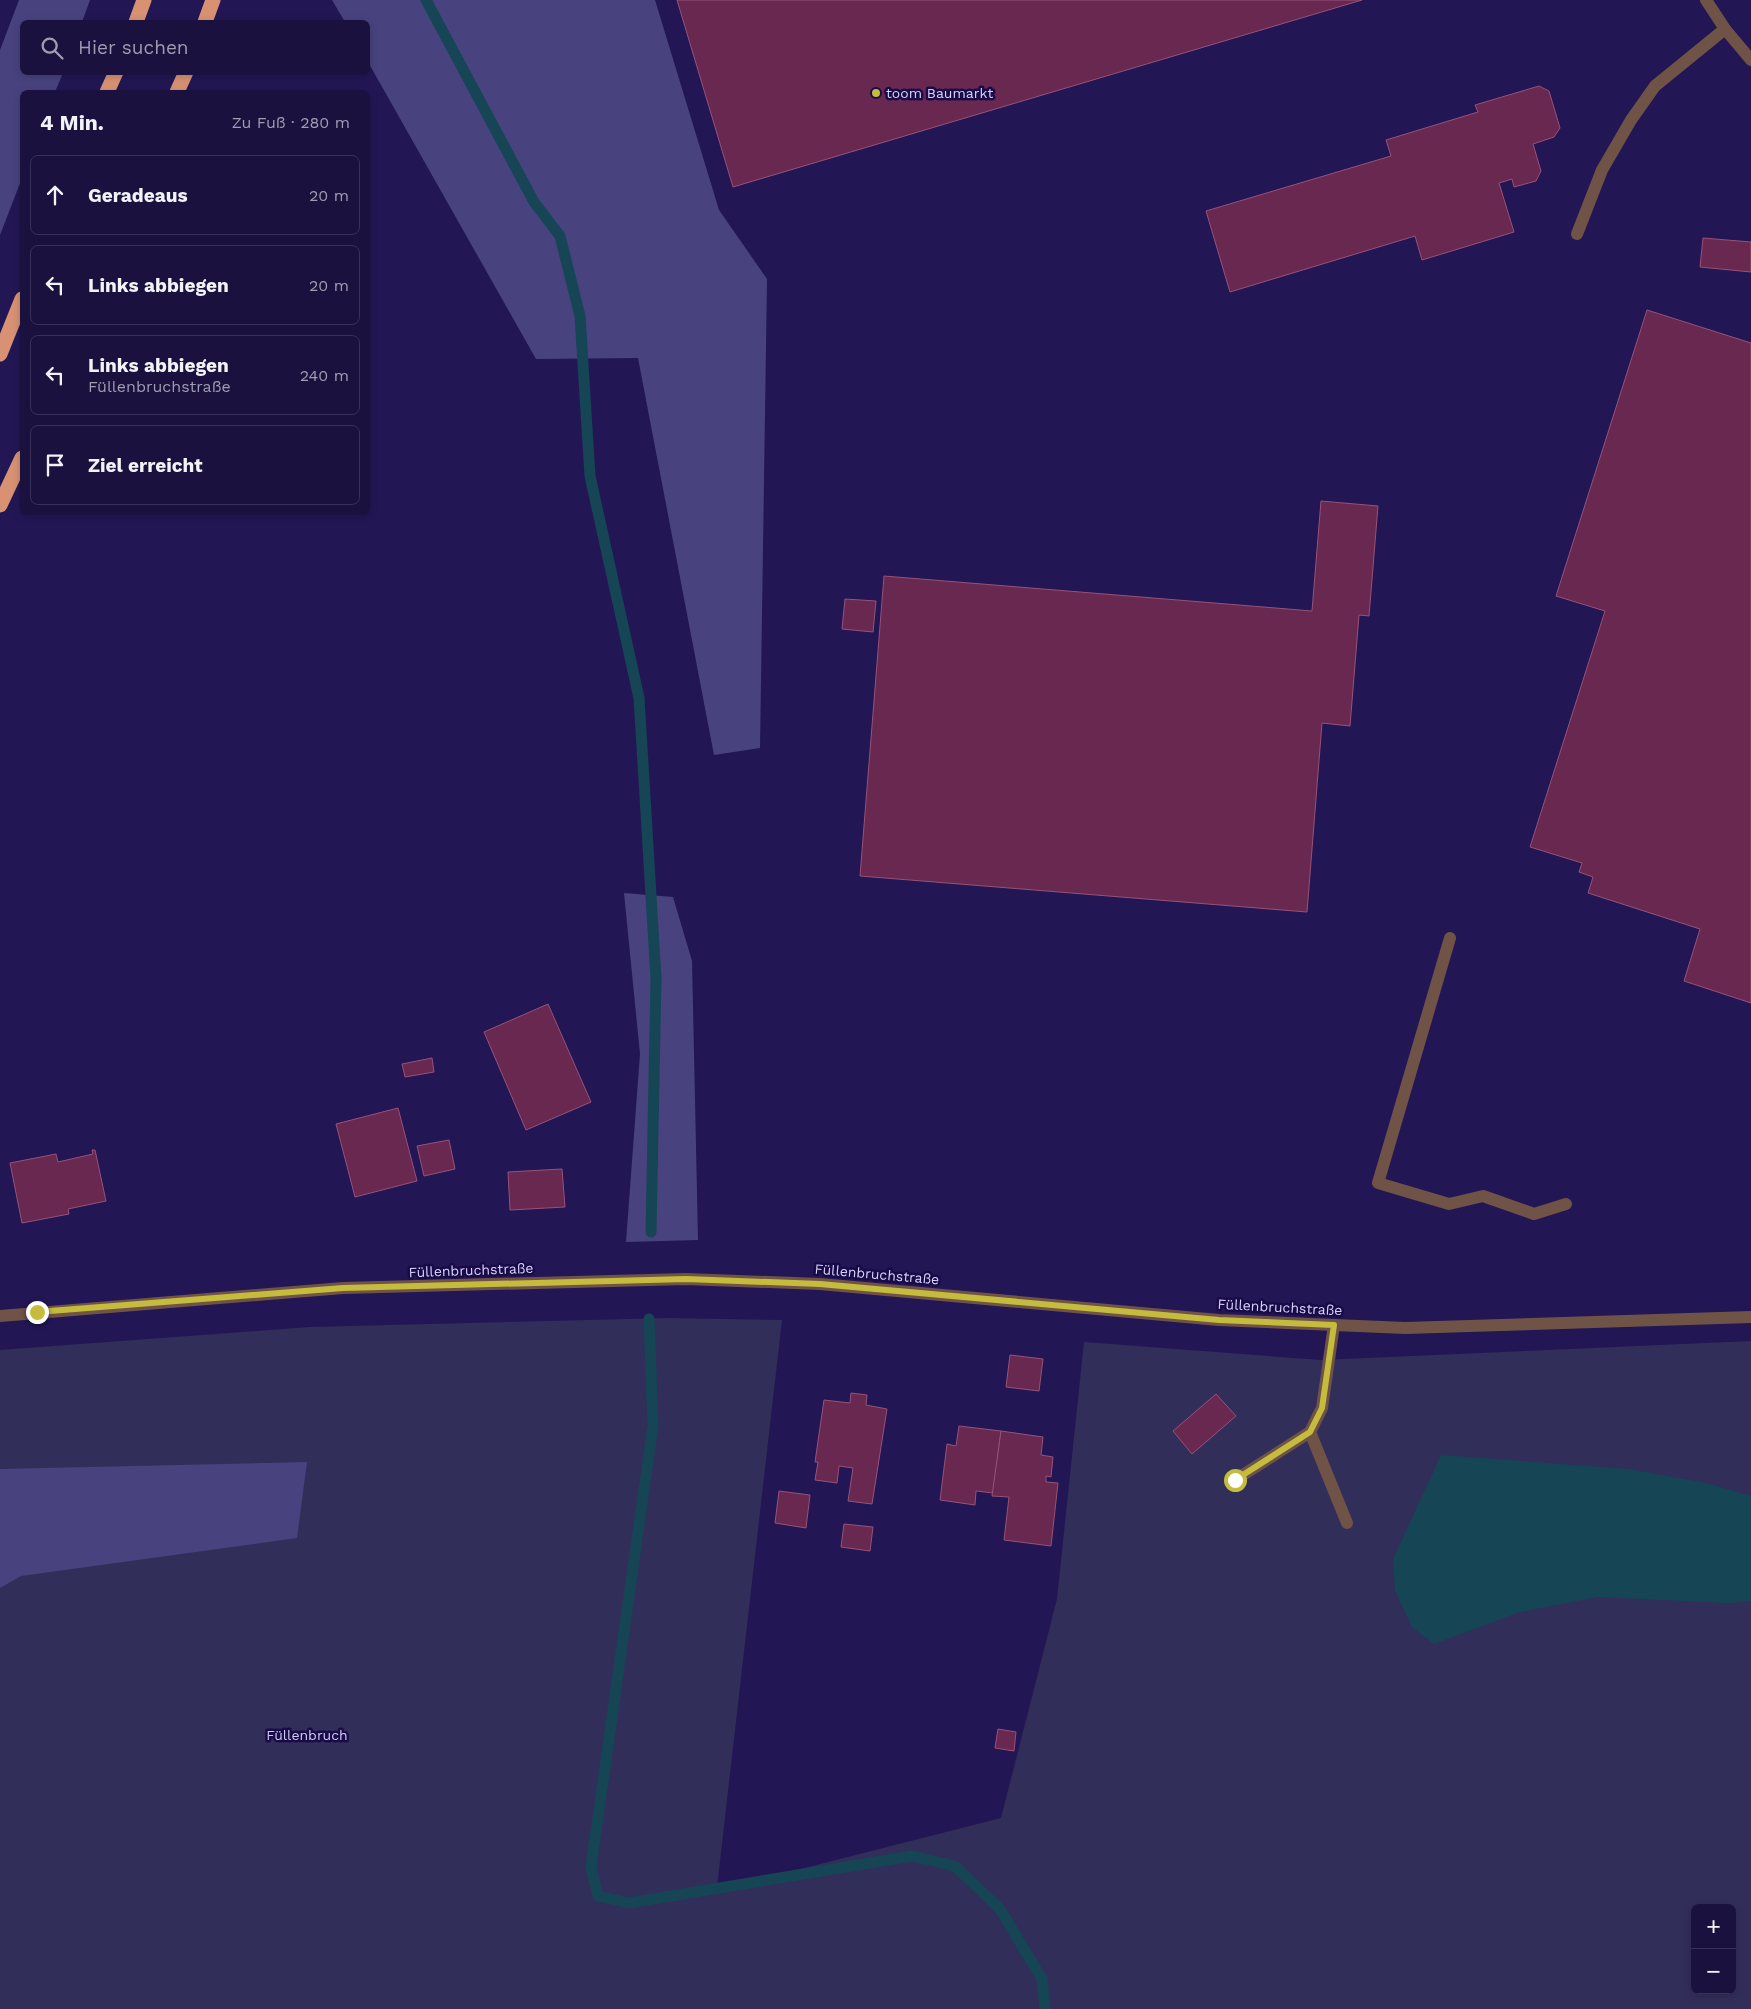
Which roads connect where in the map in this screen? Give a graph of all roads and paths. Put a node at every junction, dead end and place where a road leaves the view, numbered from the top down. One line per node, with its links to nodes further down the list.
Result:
1 (144, 0): 4 (highway)
2 (213, 0): 5 (highway)
3 (1706, 0): 6 (street)
4 (137, 20)
5 (206, 20)
6 (1724, 29): 7 (street); 12 (street)
7 (1751, 60)
8 (115, 75): 10 (highway)
9 (185, 75): 11 (highway)
10 (109, 90)
11 (178, 90)
12 (1577, 234)
13 (20, 304): 14 (highway)
14 (0, 354)
15 (20, 462): 16 (highway)
16 (0, 505)
17 (1450, 938): 18 (street)
18 (1566, 1204)
19 (0, 1316): 21 (street, Füllenbruchstraße)
20 (1751, 1317): 21 (street, Füllenbruchstraße)
21 (1334, 1325): 22 (street)
22 (1310, 1432): 23 (street); 24 (street)
23 (1235, 1480)
24 (1347, 1523)

